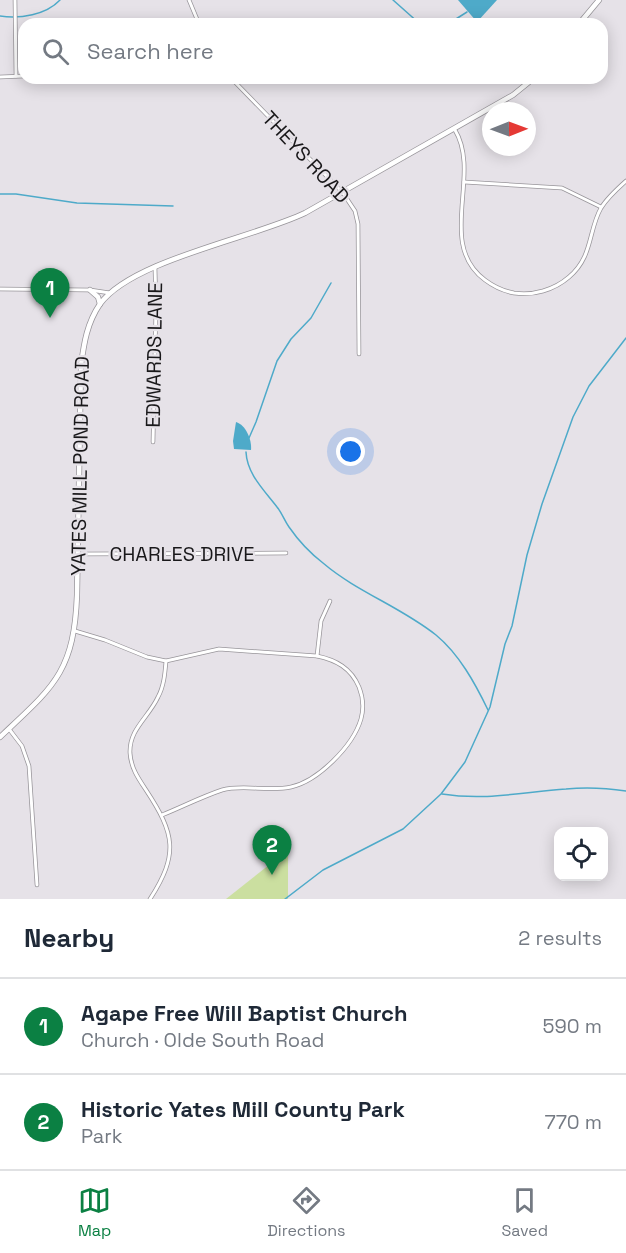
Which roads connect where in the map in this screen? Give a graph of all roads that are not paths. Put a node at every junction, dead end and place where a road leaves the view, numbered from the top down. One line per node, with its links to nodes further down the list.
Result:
1 (15, 0): 6 (street)
2 (189, 0): 4 (street)
3 (599, 0): 5 (street)
4 (196, 18)
5 (584, 18)
6 (15, 76): 7 (street)
7 (0, 77)
8 (237, 84): 13 (street, THEYS ROAD)
9 (527, 84): 10 (street, YATES MILL POND ROAD)
10 (455, 130): 12 (street); 13 (street, YATES MILL POND ROAD)
11 (626, 181): 14 (street)
12 (464, 182): 14 (street); 14 (street)
13 (343, 193): 15 (street, YATES MILL POND ROAD); 20 (street, THEYS ROAD)
14 (602, 208)
15 (155, 268): 18 (street, YATES MILL POND ROAD); 21 (street, EDWARDS LANE)
16 (0, 289): 17 (street)
17 (90, 290): 18 (street); 19 (street)
18 (110, 293): 19 (street, YATES MILL POND ROAD)
19 (100, 305): 23 (street, YATES MILL POND ROAD)
20 (359, 354)
21 (153, 442)
22 (286, 553): 23 (street, CHARLES DRIVE)
23 (78, 554): 25 (street, YATES MILL POND ROAD)
24 (330, 601): 26 (street)
25 (75, 631): 27 (street); 28 (street, YATES MILL POND ROAD)
26 (317, 656): 27 (street); 30 (street)
27 (166, 661): 30 (street)
28 (9, 729): 29 (street, YATES MILL POND ROAD); 31 (street)
29 (0, 737)
30 (162, 815): 32 (street)
31 (37, 885)
32 (150, 899)

